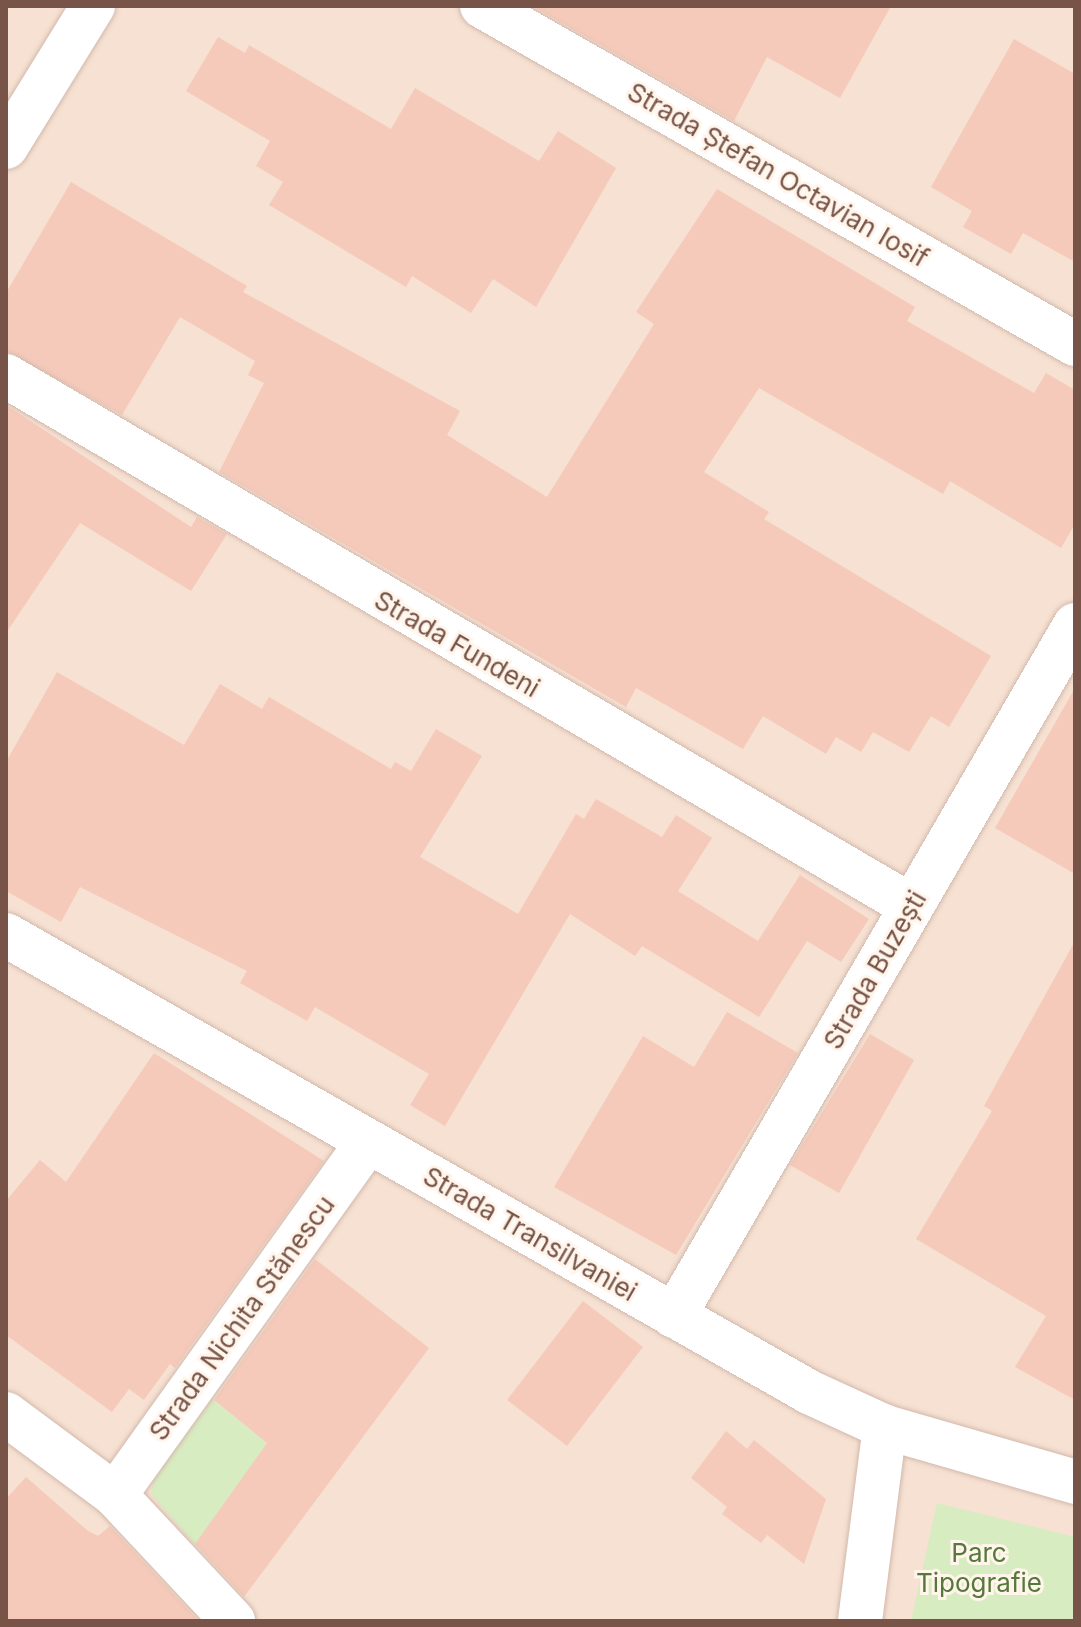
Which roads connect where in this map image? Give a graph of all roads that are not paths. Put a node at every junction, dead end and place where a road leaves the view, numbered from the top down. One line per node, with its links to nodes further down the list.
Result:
1 (93, 6): 3 (street)
2 (482, 6): 4 (street, Strada Ștefan Octavian Iosif)
3 (6, 147)
4 (1075, 344)
5 (6, 376): 7 (street, Strada Fundeni)
6 (1075, 625): 7 (street, Strada Buzești)
7 (911, 906): 10 (street, Strada Buzești)
8 (6, 935): 9 (street, Strada Transilvaniei)
9 (368, 1142): 10 (street, Strada Transilvaniei); 14 (street, Strada Nichita Stănescu)
10 (674, 1316): 12 (street, Strada Transilvaniei)
11 (6, 1414): 14 (street)
12 (885, 1427): 13 (street, Strada Transilvaniei); 16 (street)
13 (1075, 1482)
14 (115, 1495): 15 (street)
15 (233, 1621)
16 (860, 1621)

